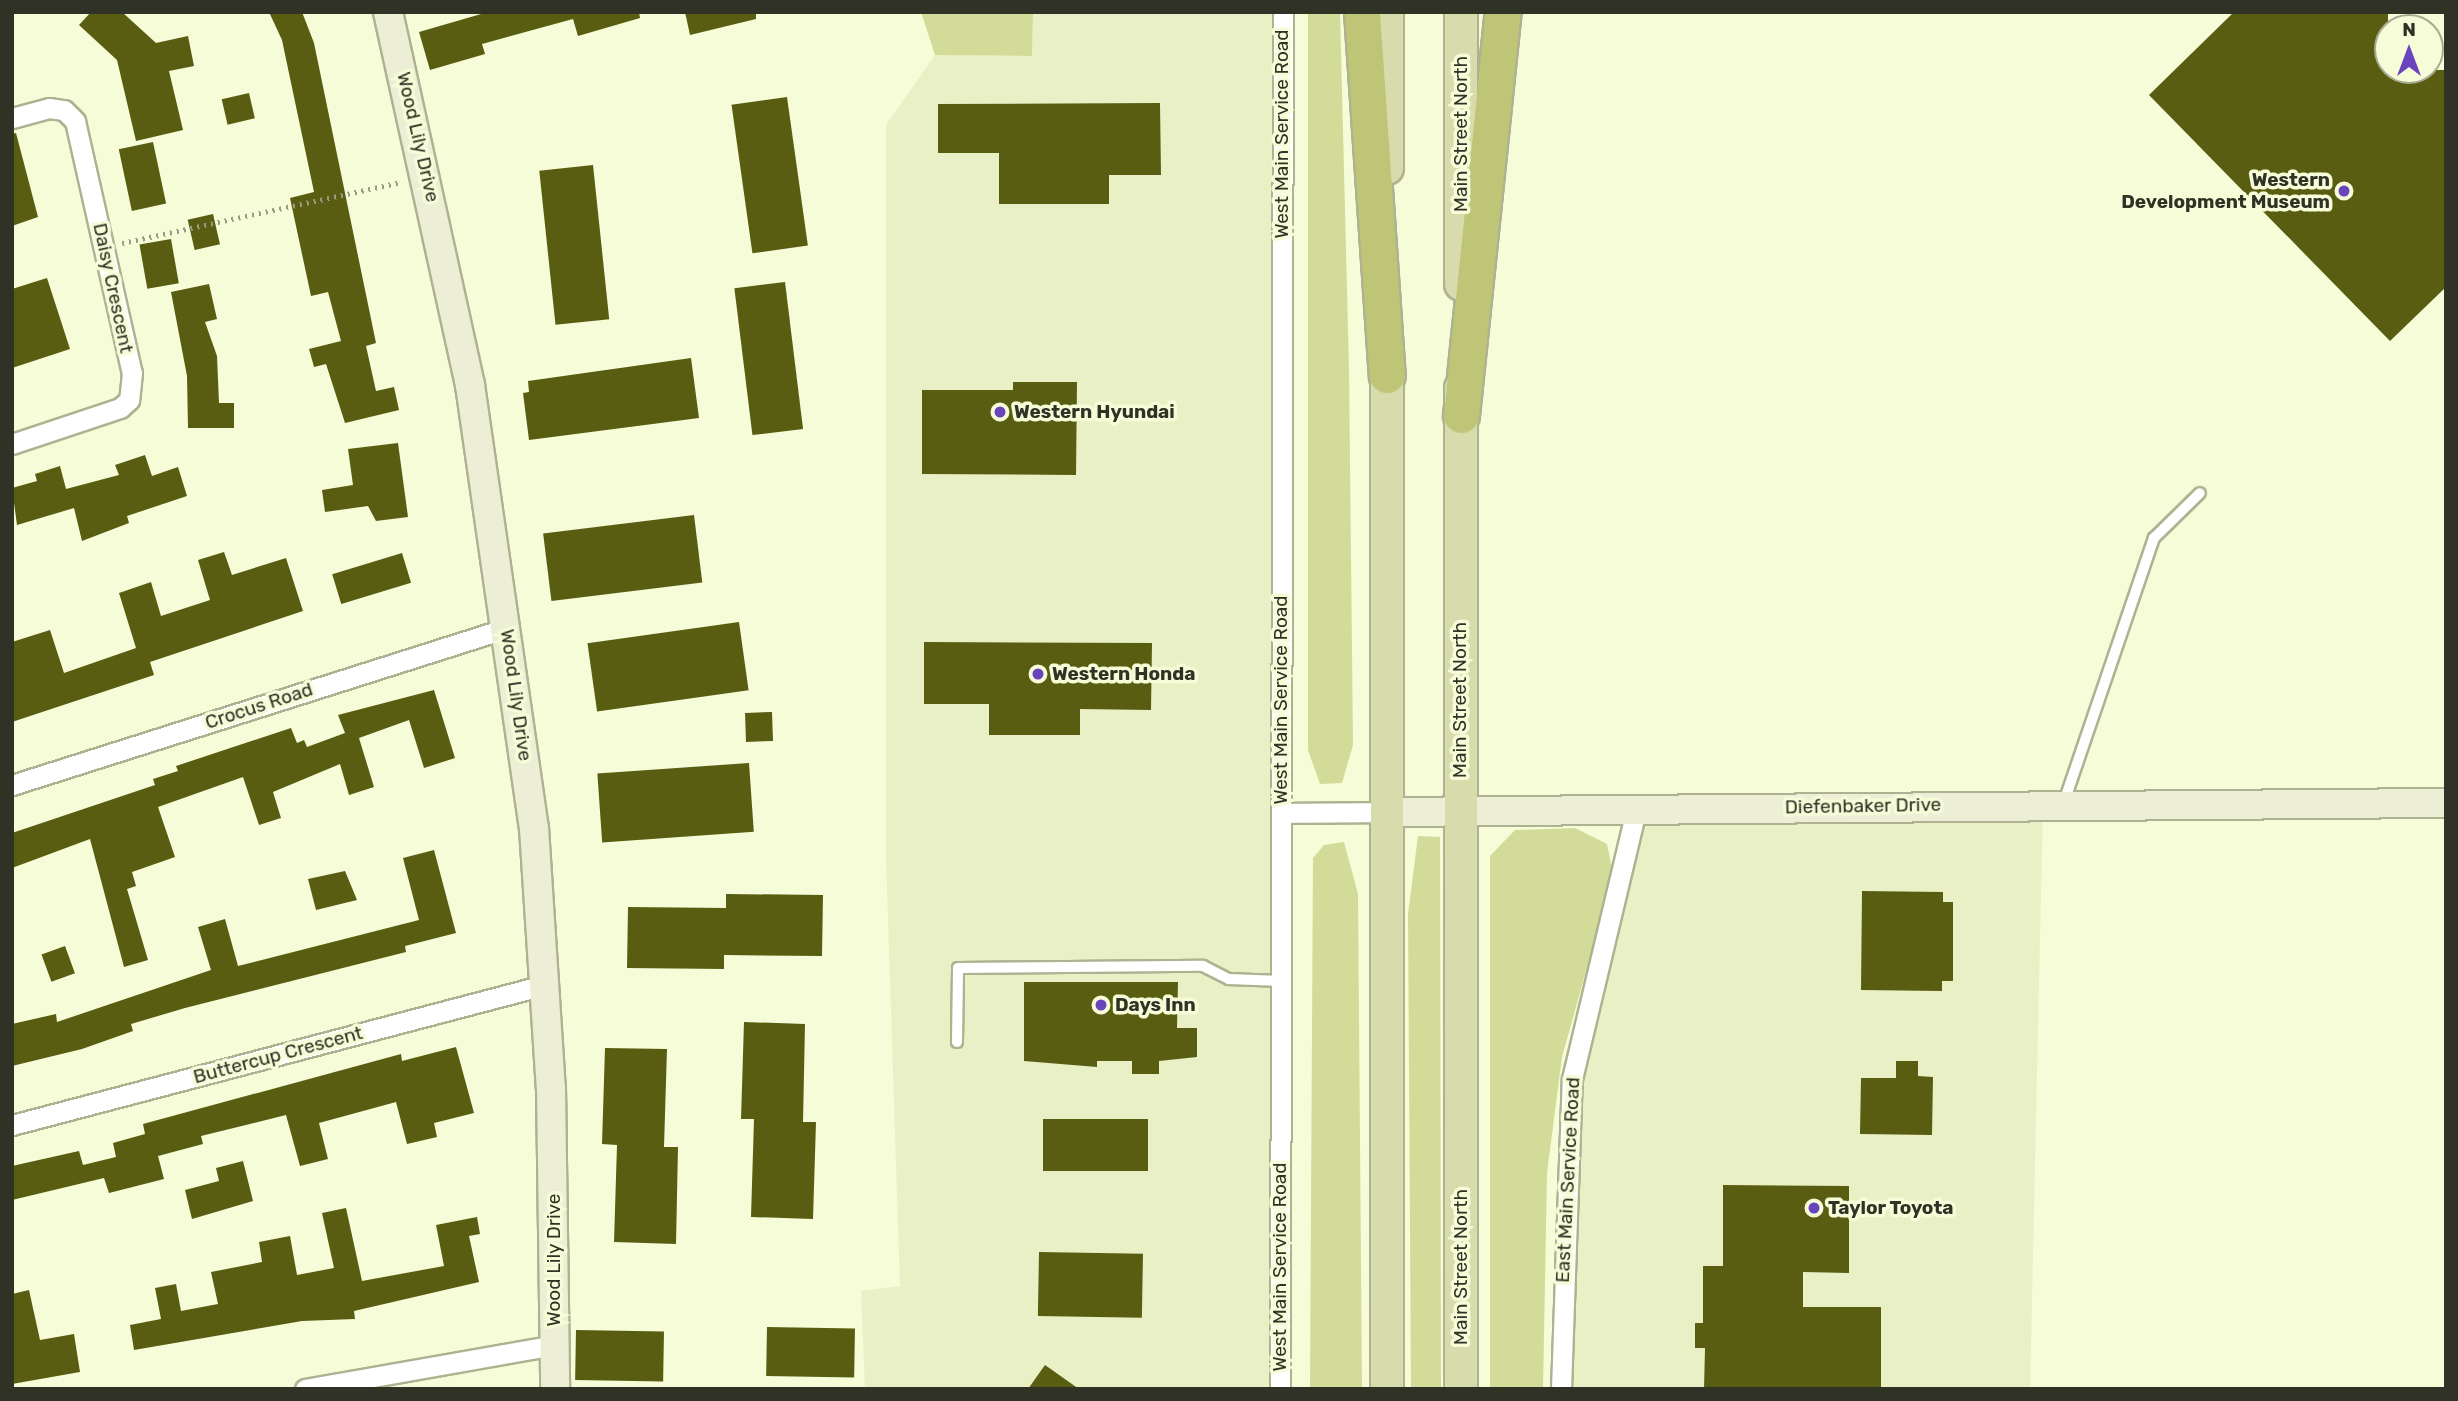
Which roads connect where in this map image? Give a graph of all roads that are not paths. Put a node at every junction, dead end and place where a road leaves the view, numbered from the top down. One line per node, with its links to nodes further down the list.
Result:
1 (388, 12): 12 (street, Wood Lily Drive)
2 (1283, 12): 19 (street, West Main Service Road)
3 (1362, 12): 8 (highway)
4 (1387, 12): 8 (main road)
5 (1461, 12): 9 (main road, Main Street North)
6 (1503, 12): 9 (highway)
7 (12, 118): 10 (street, Daisy Crescent)
8 (1387, 375): 18 (main road)
9 (1461, 415): 17 (main road, Main Street North)
10 (12, 444)
11 (2200, 493): 15 (lane)
12 (507, 628): 13 (street, Crocus Road); 21 (street, Wood Lily Drive)
13 (12, 785)
14 (2446, 803): 15 (street, Diefenbaker Drive)
15 (2063, 805): 16 (street, Diefenbaker Drive)
16 (1636, 810): 17 (street, Diefenbaker Drive); 30 (street, East Main Service Road)
17 (1460, 811): 18 (street, Diefenbaker Drive); 29 (main road, Main Street North)
18 (1387, 812): 19 (street, Diefenbaker Drive); 28 (main road)
19 (1281, 813): 20 (street, West Main Service Road)
20 (1281, 981): 22 (lane); 27 (street, West Main Service Road)
21 (544, 985): 23 (street, Buttercup Crescent); 24 (street, Wood Lily Drive)
22 (957, 1042)
23 (12, 1125)
24 (555, 1345): 25 (street); 26 (street, Wood Lily Drive)
25 (305, 1389)
26 (555, 1389)
27 (1280, 1389)
28 (1387, 1389)
29 (1461, 1389)
30 (1561, 1389)

